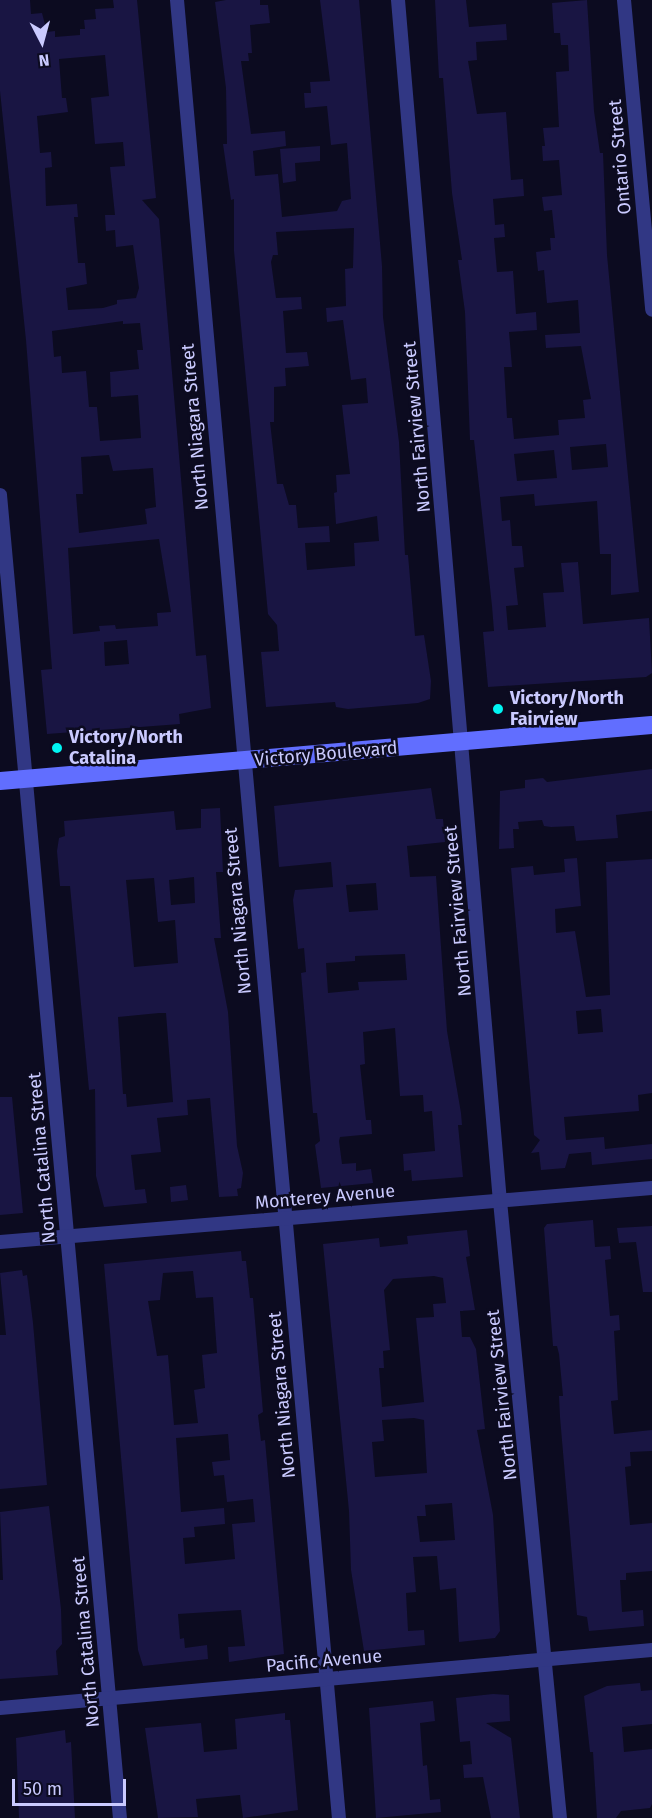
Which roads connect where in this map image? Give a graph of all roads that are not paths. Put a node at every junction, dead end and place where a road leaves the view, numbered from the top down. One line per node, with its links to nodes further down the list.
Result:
1 (177, 0): 8 (street, North Niagara Street)
2 (398, 0): 7 (street, North Fairview Street)
3 (624, 0): 4 (street, Ontario Street)
4 (652, 310)
5 (0, 495): 9 (street, North Catalina Street)
6 (652, 725): 7 (main road, Victory Boulevard)
7 (463, 742): 8 (main road, Victory Boulevard); 12 (street, North Fairview Street)
8 (242, 761): 9 (main road, Victory Boulevard); 13 (street, North Niagara Street)
9 (24, 779): 10 (main road, Victory Boulevard); 14 (street, North Catalina Street)
10 (0, 782)
11 (652, 1188): 12 (street, Monterey Avenue)
12 (500, 1201): 13 (street, Monterey Avenue); 17 (street, North Fairview Street)
13 (283, 1219): 14 (street, Monterey Avenue); 18 (street, North Niagara Street)
14 (67, 1237): 15 (street, Monterey Avenue); 19 (street, North Catalina Street)
15 (0, 1242)
16 (652, 1650): 17 (street, Pacific Avenue)
17 (547, 1661): 18 (street, Pacific Avenue); 23 (street, North Fairview Street)
18 (327, 1679): 19 (street, Pacific Avenue); 22 (street, North Niagara Street)
19 (109, 1699): 20 (street, Pacific Avenue); 21 (street, North Catalina Street)
20 (0, 1708)
21 (120, 1818)
22 (339, 1818)
23 (560, 1818)

